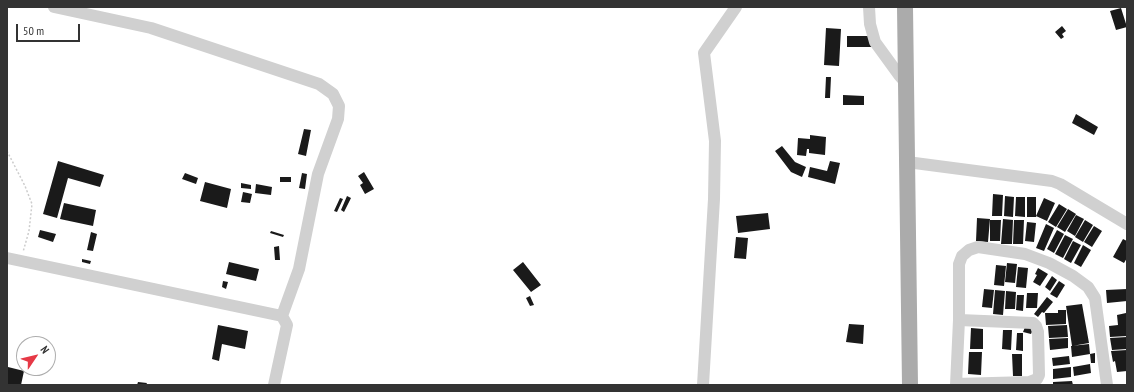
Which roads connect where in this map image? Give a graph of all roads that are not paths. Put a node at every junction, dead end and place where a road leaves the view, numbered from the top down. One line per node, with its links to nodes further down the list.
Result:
1 (54, 7): 9 (street)
2 (736, 7): 13 (street)
3 (869, 7): 5 (street)
4 (905, 7): 5 (main road)
5 (906, 83): 6 (main road)
6 (906, 162): 7 (street); 14 (main road)
7 (1127, 224)
8 (7, 258): 9 (street)
9 (282, 316): 12 (street)
10 (960, 320): 11 (street); 11 (street); 15 (street)
11 (956, 384)
12 (274, 385)
13 (703, 385)
14 (910, 385)
15 (1107, 385)

